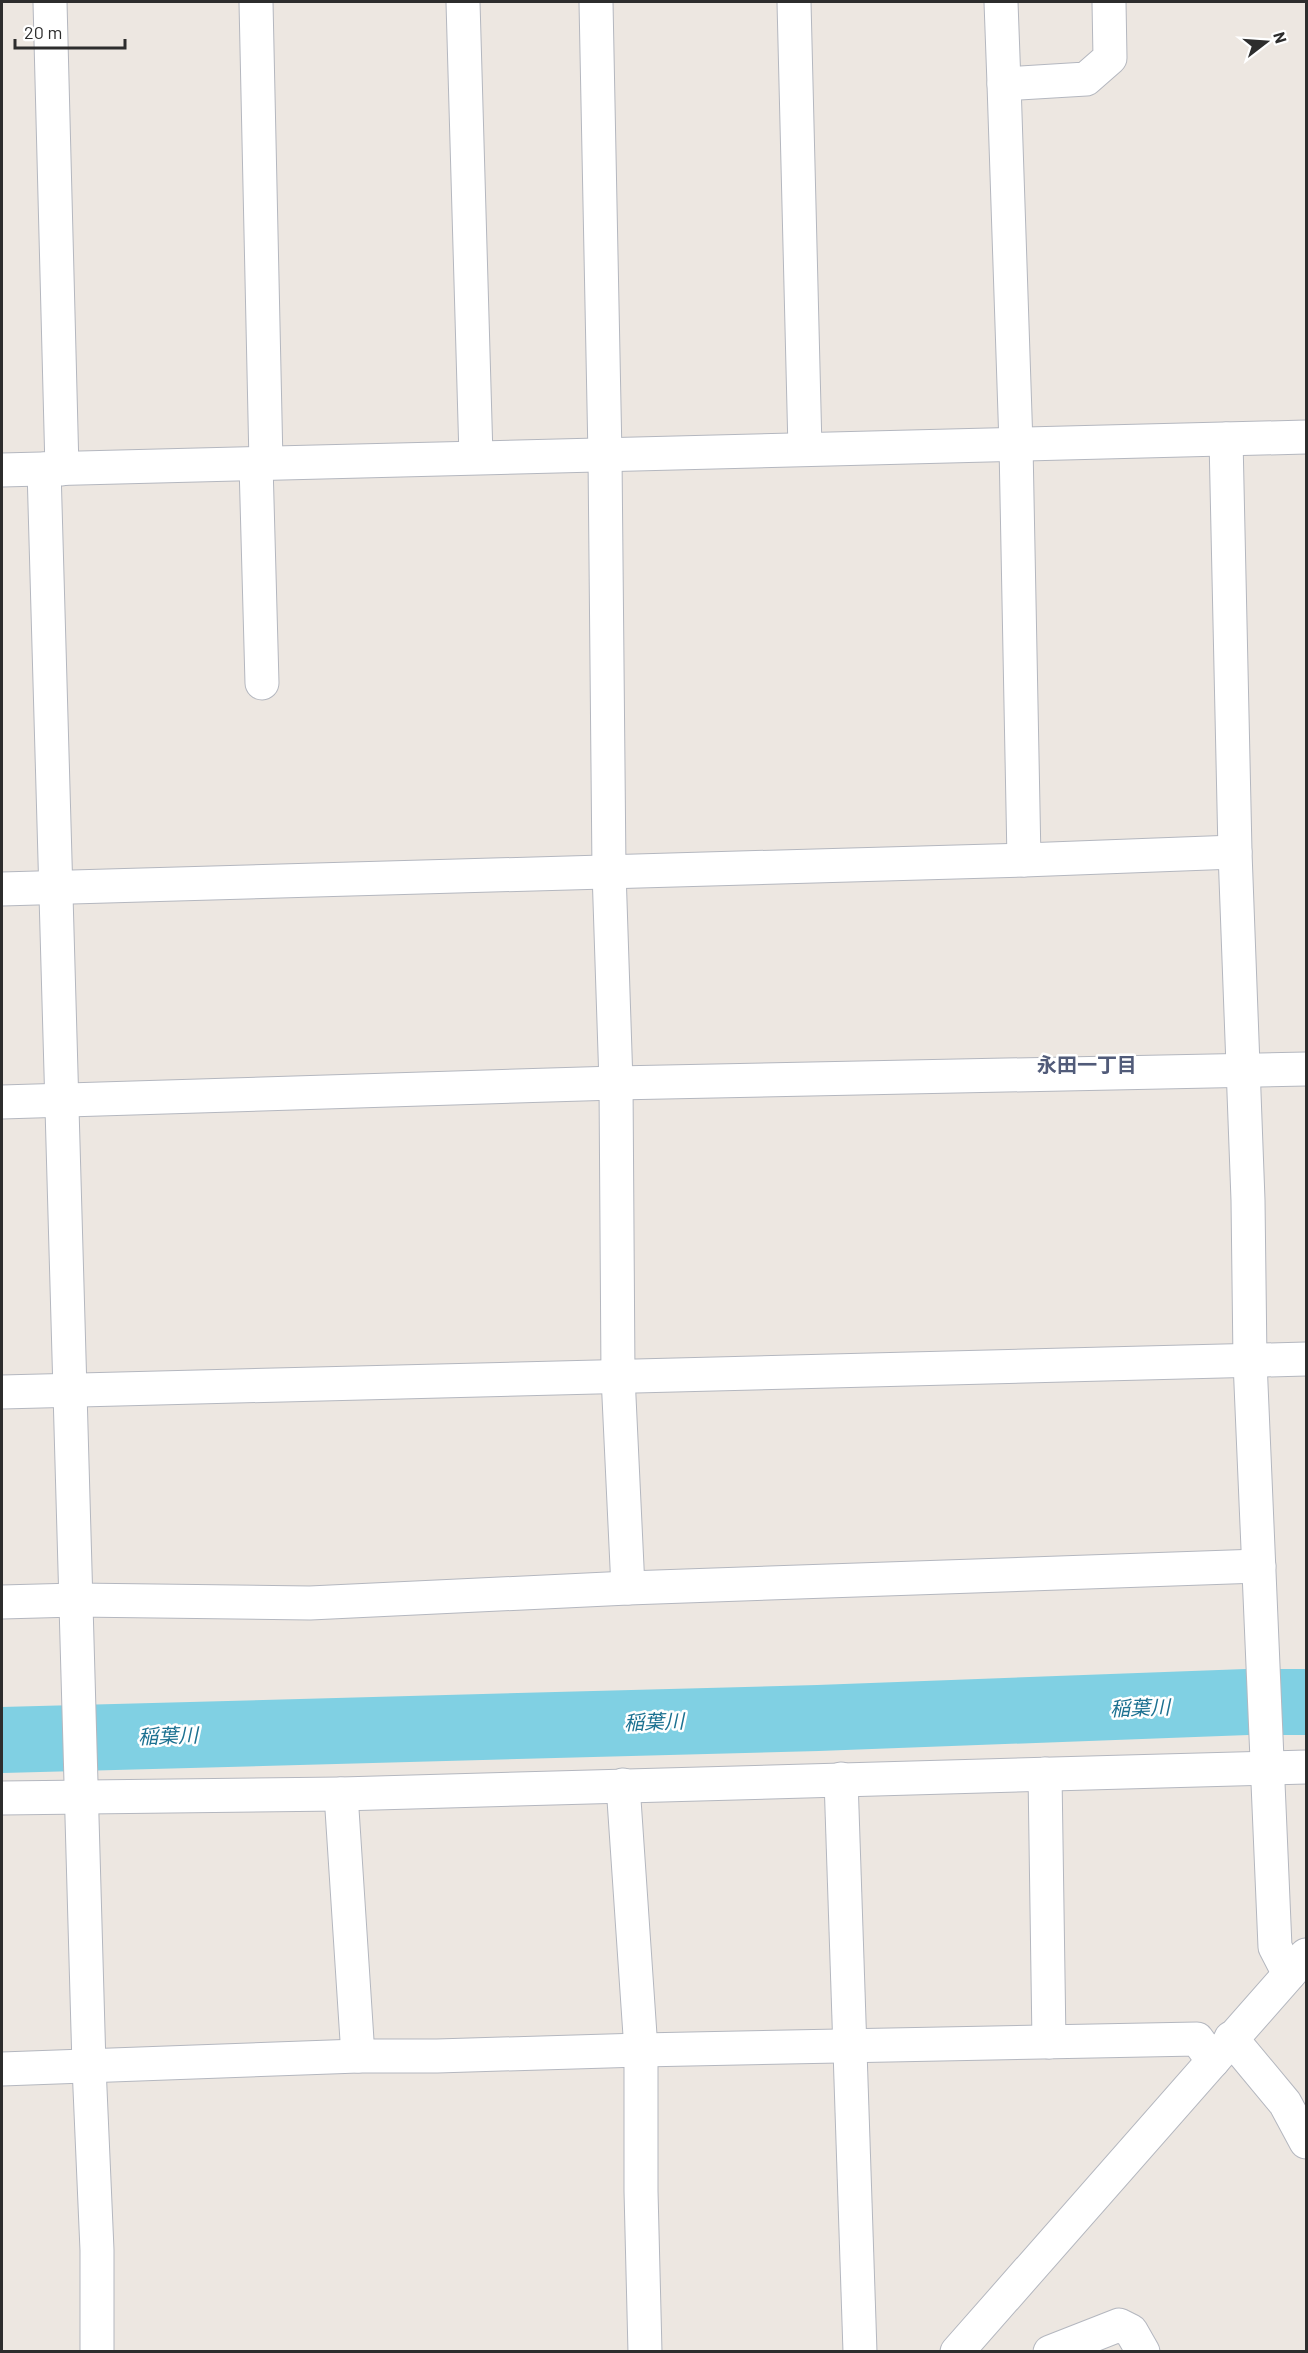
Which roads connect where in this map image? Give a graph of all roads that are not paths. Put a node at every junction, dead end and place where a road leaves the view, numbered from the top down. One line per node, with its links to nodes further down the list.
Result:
1 (50, 2): 16 (street)
2 (256, 2): 15 (street)
3 (463, 2): 14 (street)
4 (596, 2): 13 (street)
5 (794, 2): 12 (street)
6 (1001, 2): 8 (street)
7 (1109, 2): 8 (street)
8 (1004, 84): 11 (street)
9 (1306, 437): 10 (street)
10 (1226, 439): 11 (street); 19 (street)
11 (1016, 444): 12 (street); 20 (street)
12 (805, 449): 13 (street)
13 (605, 456): 14 (street); 21 (street)
14 (476, 457): 15 (street)
15 (261, 464): 16 (street); 18 (street)
16 (53, 469): 17 (street); 22 (street)
17 (2, 470)
18 (262, 683)
19 (1235, 852): 20 (street); 25 (street)
20 (1024, 860): 21 (street)
21 (609, 871): 22 (street); 26 (street)
22 (58, 888): 23 (street); 27 (street)
23 (2, 889)
24 (1306, 1069): 25 (street)
25 (1244, 1070): 26 (street); 30 (street)
26 (616, 1083): 27 (street); 31 (street)
27 (63, 1101): 28 (street); 32 (street)
28 (2, 1102)
29 (1306, 1359): 30 (street)
30 (1250, 1361): 31 (street); 34 (street)
31 (618, 1376): 32 (street); 35 (street)
32 (71, 1390): 33 (street); 36 (street)
33 (2, 1392)
34 (1259, 1566): 35 (street); 39 (street)
35 (628, 1588): 36 (street)
36 (76, 1600): 37 (street); 44 (street)
37 (2, 1602)
38 (1306, 1767): 39 (street)
39 (1269, 1768): 40 (street); 46 (street)
40 (1045, 1774): 41 (street); 47 (street)
41 (841, 1779): 42 (street); 48 (street)
42 (623, 1785): 43 (street); 50 (street)
43 (341, 1794): 44 (street); 51 (street)
44 (82, 1796): 45 (street); 52 (street)
45 (2, 1798)
46 (1298, 1964): 49 (street)
47 (1049, 2042): 48 (street); 49 (street)
48 (851, 2046): 50 (street); 58 (street)
49 (1222, 2049): 54 (street); 59 (street)
50 (640, 2050): 51 (street); 55 (street)
51 (358, 2056): 52 (street)
52 (89, 2066): 53 (street); 56 (street)
53 (2, 2069)
54 (1306, 2142)
55 (645, 2351): 57 (street)
56 (97, 2352)
57 (637, 2352)
58 (860, 2352)
59 (957, 2352)
60 (1050, 2352): 61 (street)
61 (1143, 2352)

